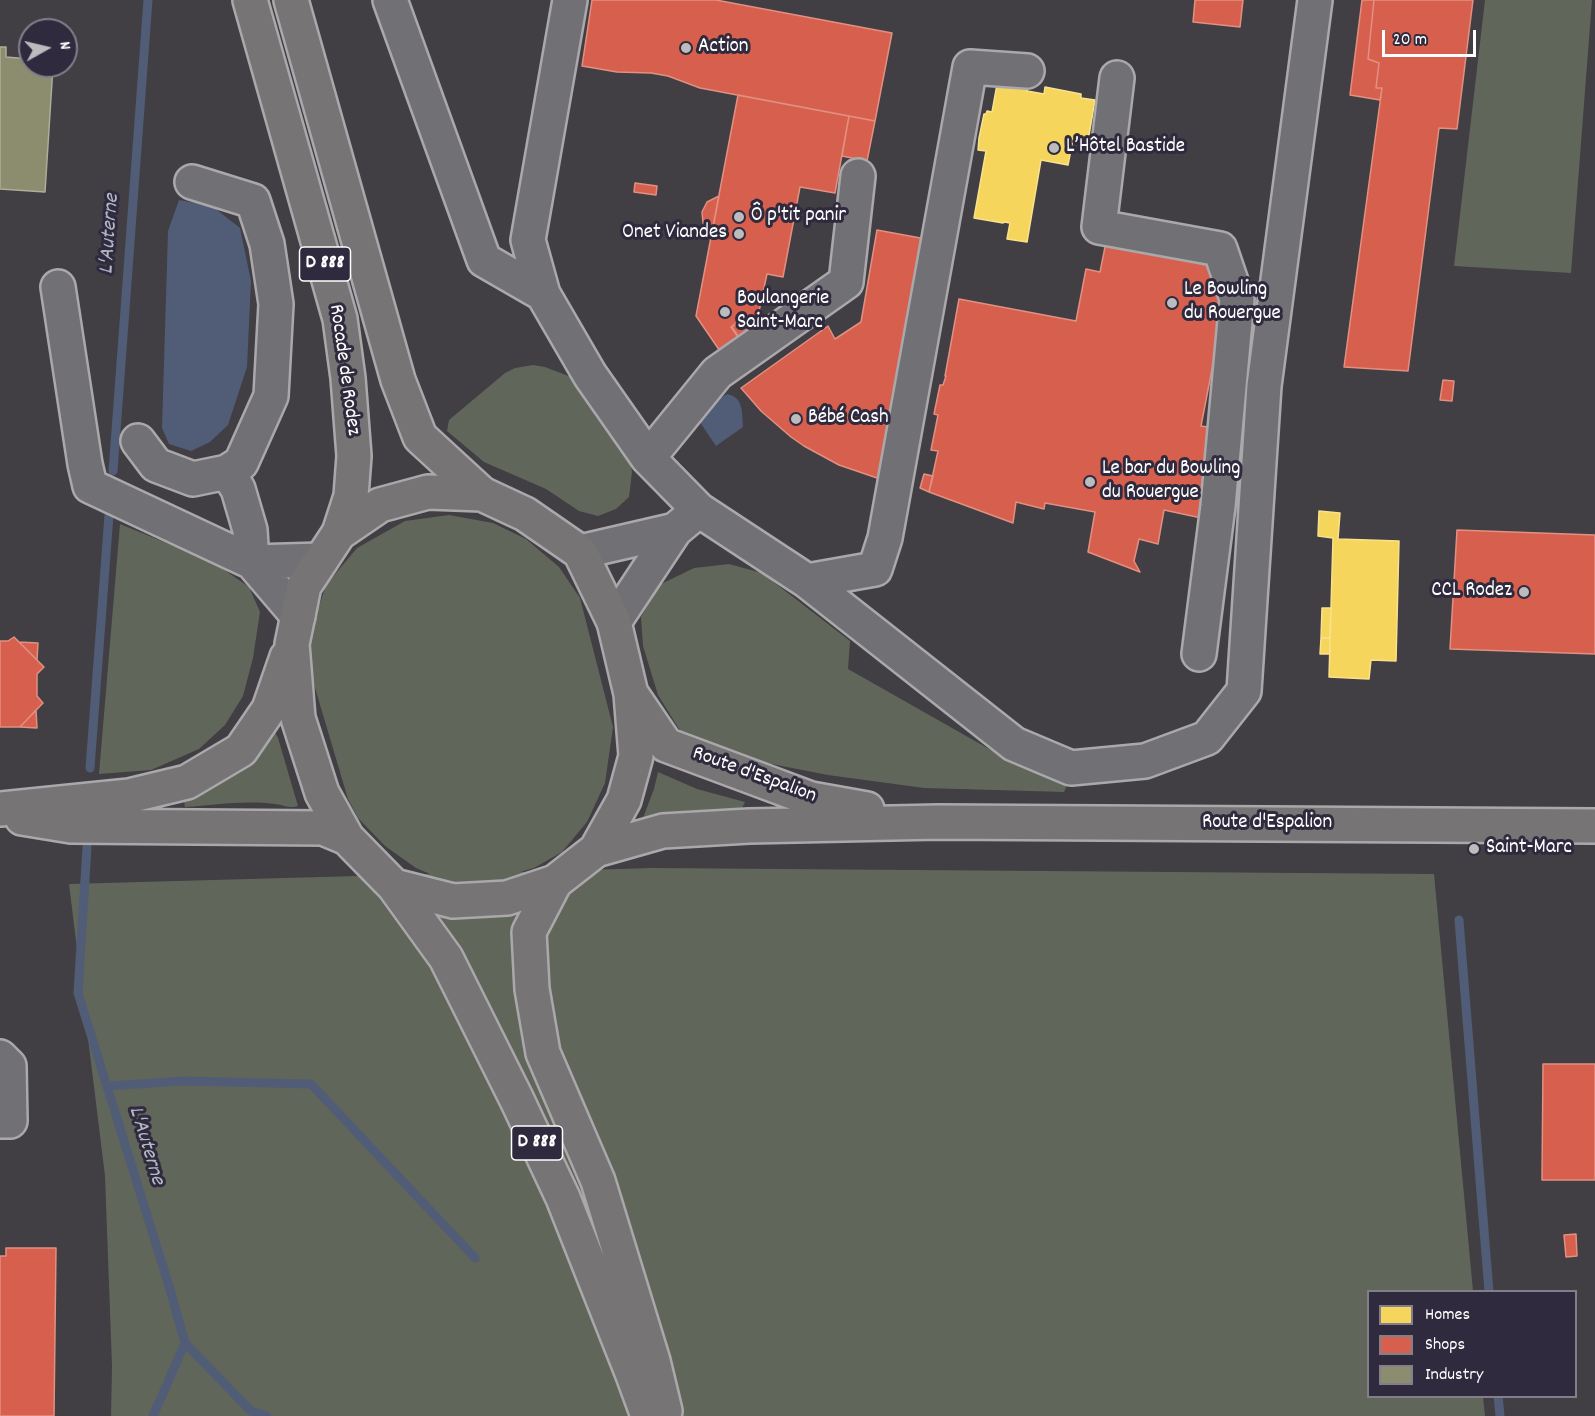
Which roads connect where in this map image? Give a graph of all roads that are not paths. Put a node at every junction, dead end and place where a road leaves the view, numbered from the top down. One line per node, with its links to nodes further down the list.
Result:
1 (250, 0): 17 (main road, Rocade de Rodez / D 888)
2 (291, 0): 15 (main road, Rocade de Rodez / D 888)
3 (390, 0): 11 (street)
4 (570, 0): 11 (street)
5 (1316, 0): 21 (street)
6 (1027, 71): 21 (street)
7 (1117, 78): 24 (street)
8 (858, 176): 13 (street)
9 (192, 182): 14 (street)
10 (58, 287): 20 (street)
11 (543, 294): 13 (street)
12 (138, 441): 14 (street)
13 (648, 458): 16 (street)
14 (227, 471): 20 (street)
15 (482, 494): 17 (main road); 18 (main road)
16 (687, 520): 18 (street); 21 (street); 22 (street)
17 (339, 533): 19 (main road)
18 (580, 552): 22 (main road)
19 (321, 560): 20 (street); 23 (main road)
20 (252, 562): 23 (street)
21 (807, 581)
22 (614, 622): 25 (main road)
23 (295, 630): 26 (main road); 30 (main road)
24 (1199, 654)
25 (631, 693): 28 (main road, Route d'Espalion); 31 (main road)
26 (0, 809)
27 (0, 814): 30 (main road)
28 (939, 822): 29 (main road, Route d'Espalion); 31 (main road, Route d'Espalion)
29 (1595, 826)
30 (347, 838): 33 (main road)
31 (596, 850): 32 (main road)
32 (555, 882): 33 (main road); 37 (main road, D 888)
33 (393, 886): 36 (main road, D 888)
34 (0, 1057): 35 (street)
35 (0, 1121)
36 (648, 1416)
37 (666, 1416)

